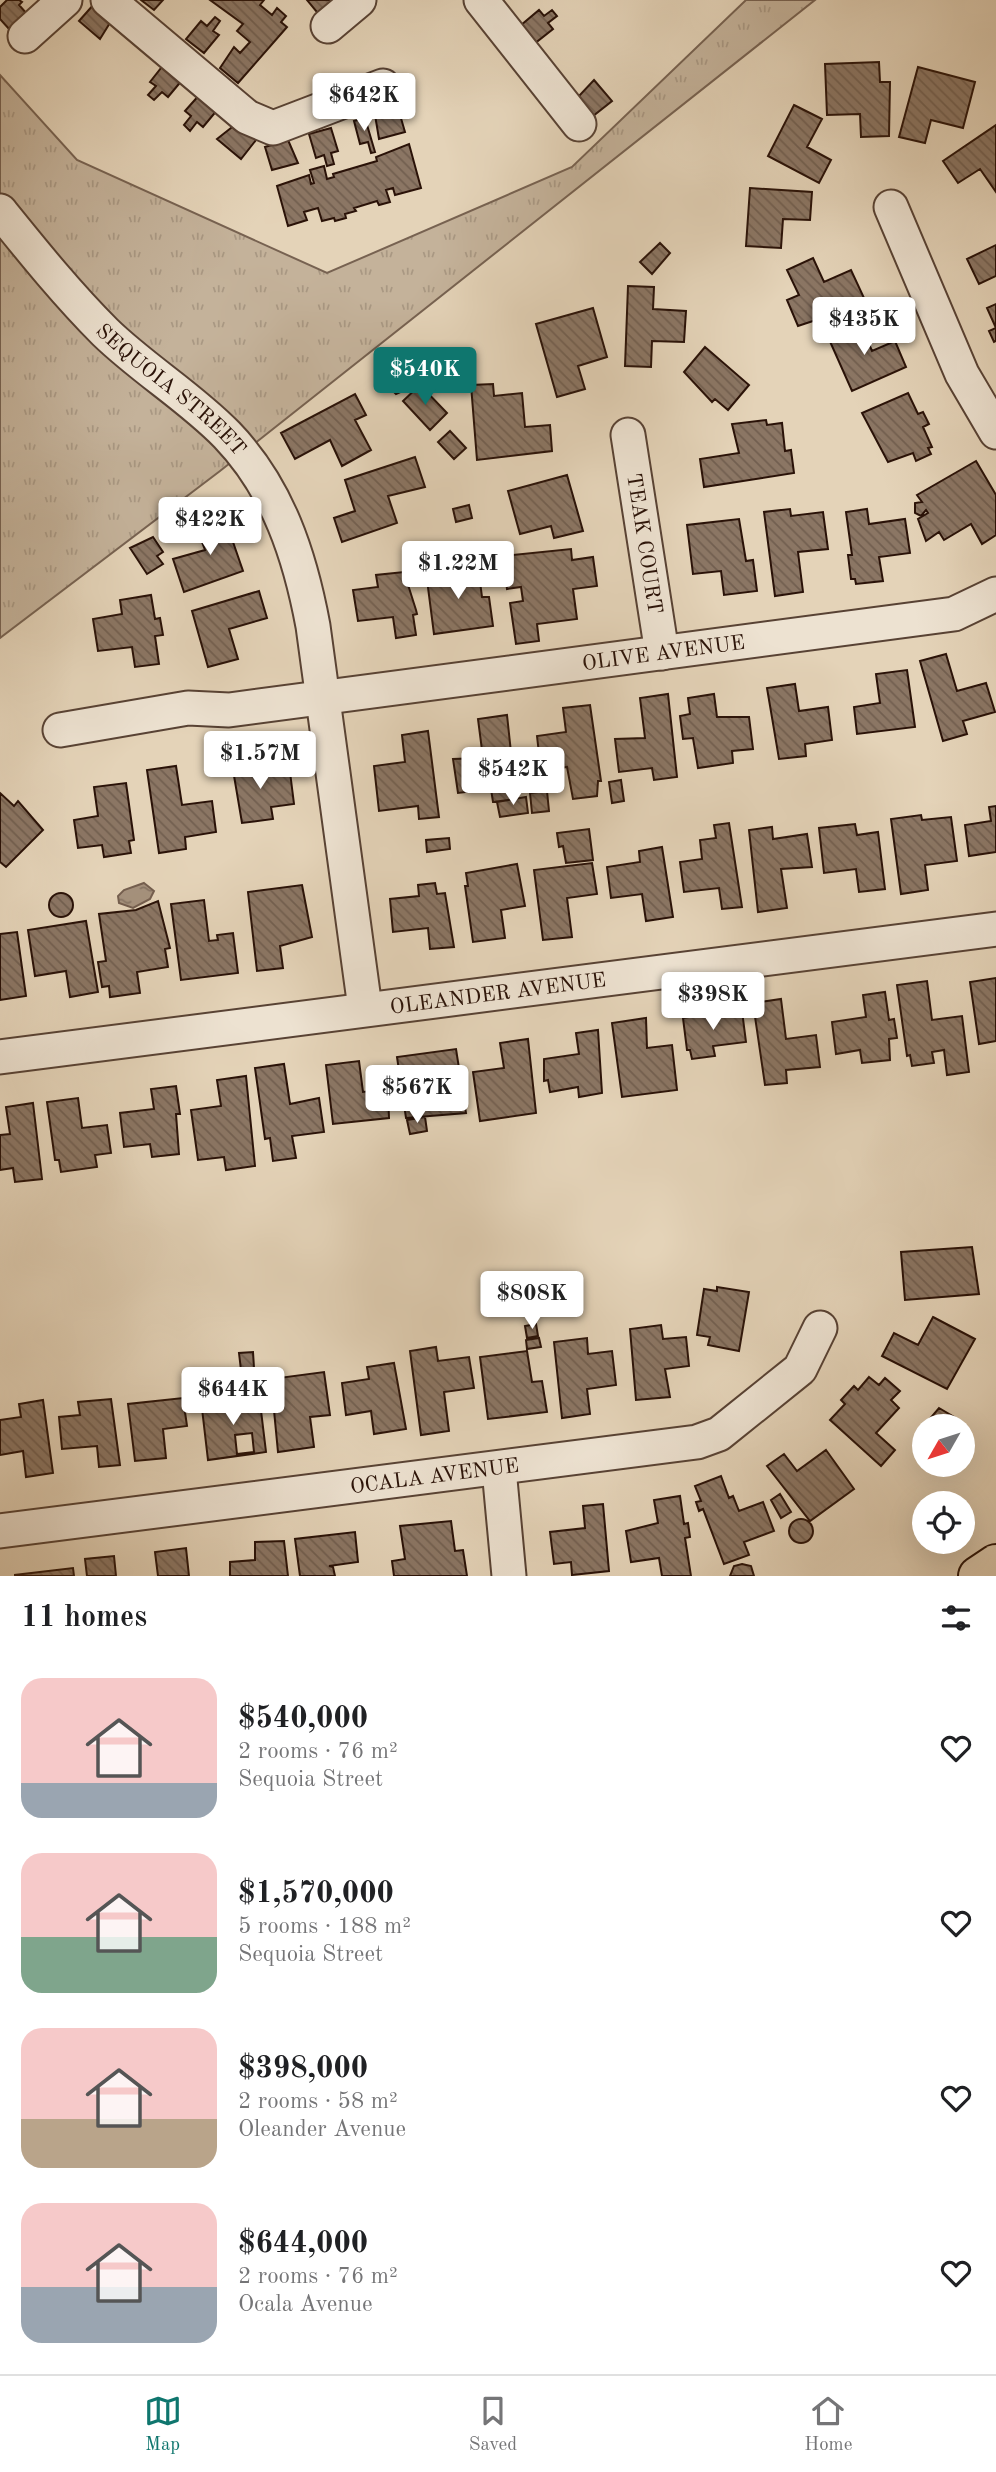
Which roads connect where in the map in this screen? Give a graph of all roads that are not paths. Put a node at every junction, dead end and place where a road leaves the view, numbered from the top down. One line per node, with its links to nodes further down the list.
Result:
1 (65, 0): 6 (street)
2 (108, 0): 7 (street)
3 (359, 0): 5 (street)
4 (481, 0): 8 (street)
5 (328, 26)
6 (25, 36)
7 (383, 86)
8 (579, 124)
9 (891, 207): 11 (street)
10 (0, 211): 15 (street, SEQUOIA STREET)
11 (996, 432)
12 (628, 435): 14 (street, TEAK COURT)
13 (996, 594): 14 (street, OLIVE AVENUE)
14 (662, 653): 15 (street, OLIVE AVENUE)
15 (324, 696): 16 (street, OLIVE AVENUE); 18 (street, SEQUOIA STREET)
16 (60, 730)
17 (996, 929): 18 (street, OLEANDER AVENUE)
18 (365, 1008): 19 (street, OLEANDER AVENUE)
19 (0, 1057)
20 (820, 1328): 21 (street, OCALA AVENUE)
21 (499, 1469): 22 (street, OCALA AVENUE); 24 (street)
22 (0, 1531)
23 (996, 1564): 25 (highway)
24 (509, 1576)
25 (978, 1576)

